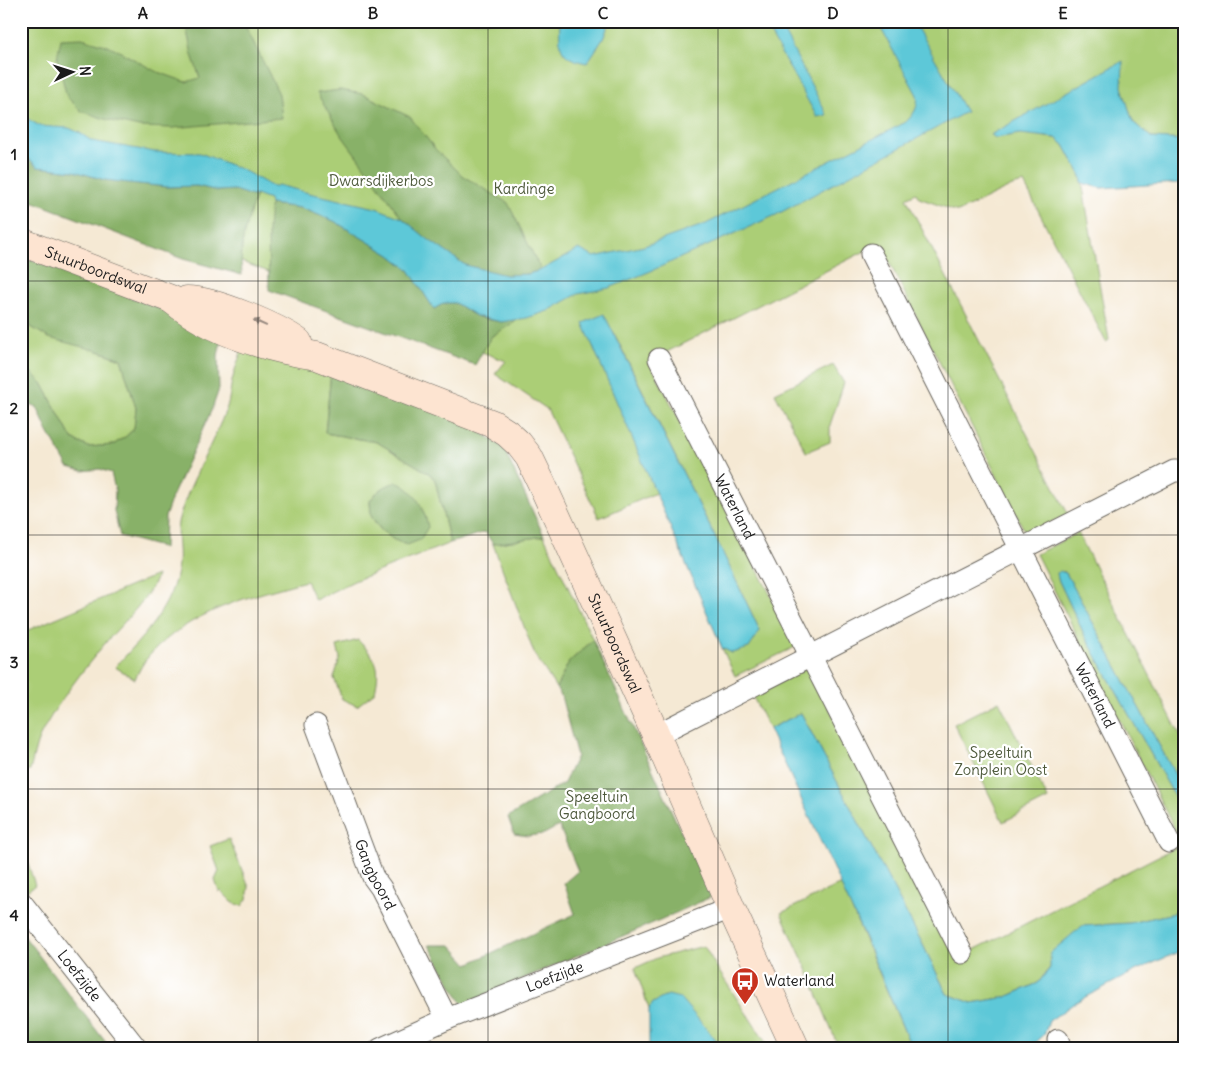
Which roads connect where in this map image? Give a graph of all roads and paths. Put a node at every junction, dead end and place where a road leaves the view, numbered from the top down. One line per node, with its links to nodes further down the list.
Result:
1 (21, 242): 8 (street, Stuurboordswal)
2 (871, 254): 5 (street, Waterland)
3 (659, 358): 6 (street, Waterland)
4 (1185, 471): 5 (street)
5 (1020, 549): 6 (street); 9 (street, Waterland)
6 (810, 657): 8 (street); 12 (street, Waterland)
7 (316, 725): 13 (street, Gangboord)
8 (656, 735): 11 (street, Stuurboordswal)
9 (1169, 842)
10 (21, 902): 14 (street, Loefzijde)
11 (731, 908): 13 (street, Loefzijde); 16 (street, Stuurboordswal)
12 (962, 953)
13 (447, 1019): 15 (street, Loefzijde)
14 (137, 1049)
15 (380, 1049)
16 (796, 1049)

